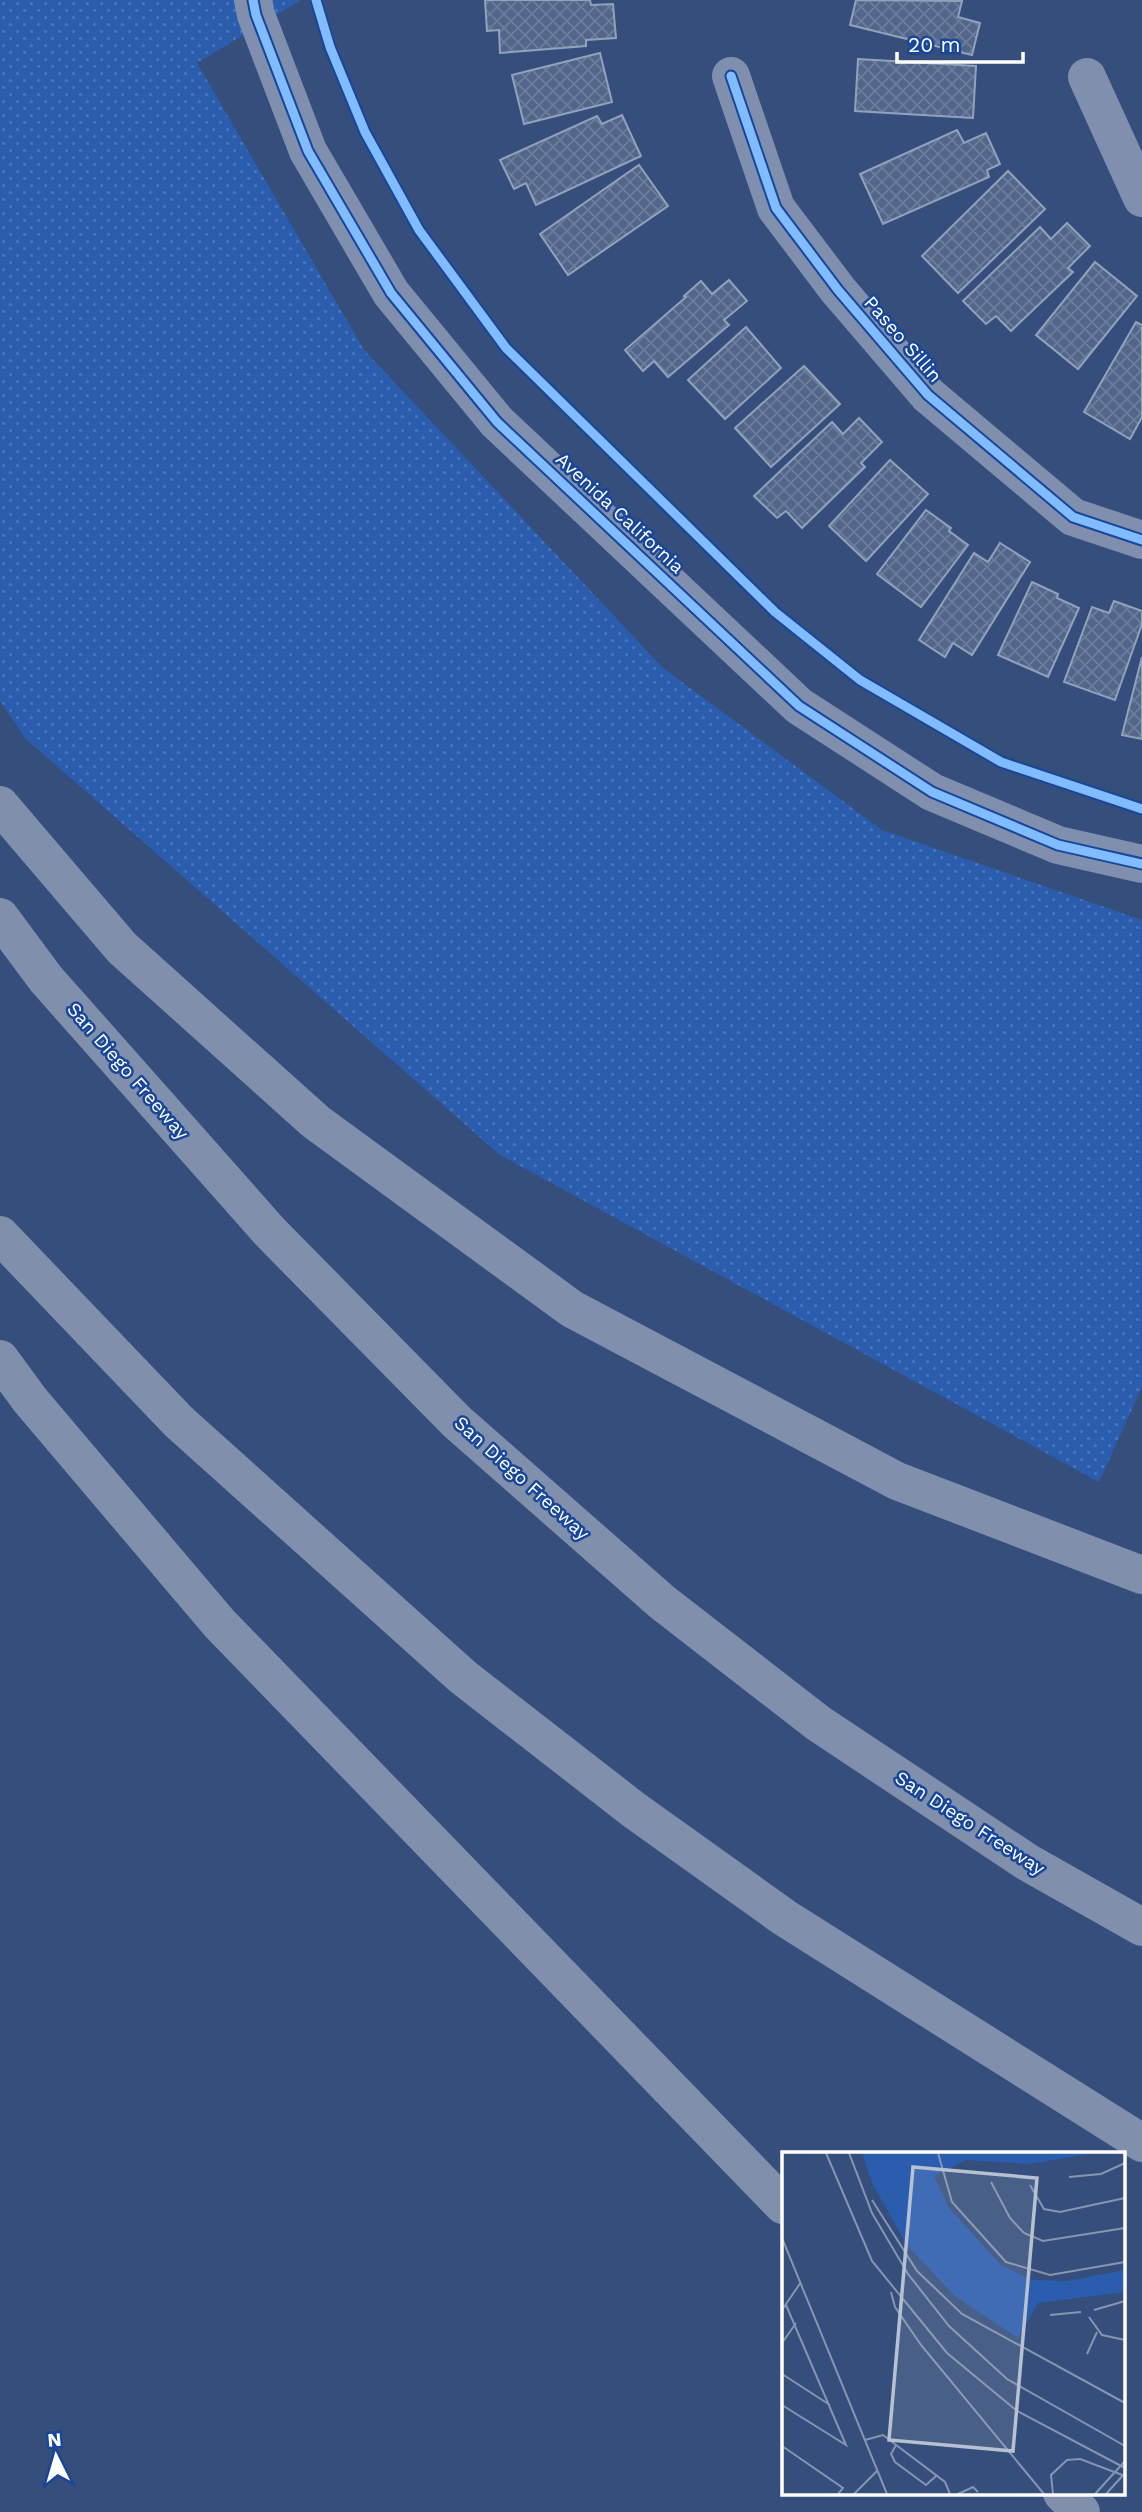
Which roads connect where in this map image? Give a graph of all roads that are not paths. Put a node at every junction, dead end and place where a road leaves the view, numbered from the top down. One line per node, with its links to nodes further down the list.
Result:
1 (253, 0): 7 (street, Avenida California)
2 (731, 76): 5 (street, Paseo Sillin)
3 (1087, 77): 4 (street)
4 (1142, 198)
5 (1142, 540)
6 (0, 805): 11 (highway)
7 (1142, 864)
8 (0, 917): 12 (highway, San Diego Freeway)
9 (0, 1235): 13 (highway)
10 (0, 1359): 14 (highway)
11 (1142, 1575)
12 (1142, 1927)
13 (1142, 2144)
14 (782, 2204)
15 (1063, 2494): 16 (highway)
16 (1080, 2512)

